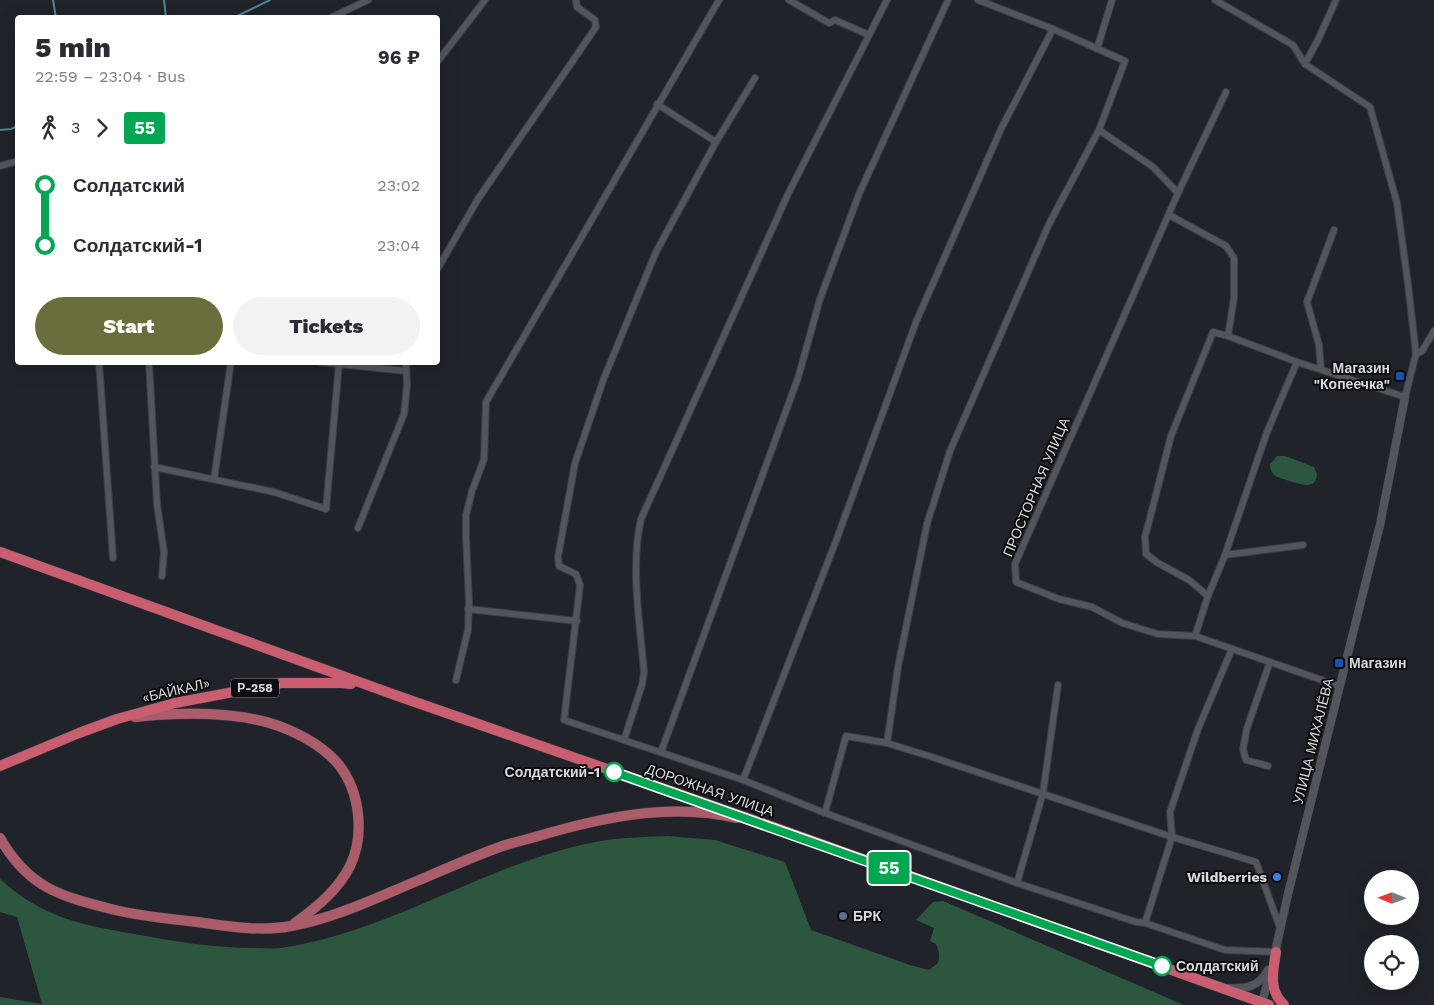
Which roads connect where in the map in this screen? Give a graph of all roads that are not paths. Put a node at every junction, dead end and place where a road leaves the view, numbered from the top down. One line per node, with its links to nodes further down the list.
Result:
1 (368, 0): 12 (street)
2 (485, 0): 16 (street)
3 (576, 0): 28 (street)
4 (719, 0): 20 (street)
5 (789, 0): 14 (street)
6 (887, 0): 14 (street)
7 (948, 0): 63 (street)
8 (978, 0): 13 (street)
9 (1112, 0): 15 (street)
10 (1215, 0): 17 (street)
11 (1336, 0): 17 (street)
12 (336, 15)
13 (1053, 30): 15 (street); 66 (street)
14 (870, 35): 61 (street)
15 (1097, 49): 21 (street)
16 (440, 58)
17 (1305, 64): 31 (street)
18 (755, 78): 22 (street)
19 (1226, 92): 25 (street, ПРОСТОРНАЯ УЛИЦА)
20 (657, 104): 22 (street); 51 (street)
21 (1099, 130): 25 (street); 62 (street)
22 (716, 142): 52 (street)
23 (15, 162): 24 (street)
24 (0, 166)
25 (1178, 193): 26 (street, ПРОСТОРНАЯ УЛИЦА)
26 (1169, 215): 30 (street); 53 (street, ПРОСТОРНАЯ УЛИЦА)
27 (1334, 230): 40 (street)
28 (440, 265)
29 (1434, 331): 31 (street)
30 (1228, 336): 32 (street); 50 (street)
31 (1416, 354): 41 (street)
32 (1297, 362): 40 (street); 47 (street)
33 (99, 365): 48 (street)
34 (149, 365): 42 (street)
35 (231, 365): 43 (street)
36 (339, 365): 43 (street)
37 (350, 365): 39 (street)
38 (406, 365): 39 (street)
39 (406, 370): 44 (street)
40 (1321, 370): 41 (street)
41 (1405, 397): 58 (street, УЛИЦА МИХАЛЁВА)
42 (154, 467): 43 (street); 49 (street)
43 (214, 479)
44 (358, 528)
45 (1303, 545): 47 (street)
46 (0, 552): 59 (highway)
47 (1225, 556): 50 (street)
48 (113, 558)
49 (162, 576)
50 (1208, 596): 53 (street)
51 (468, 609): 52 (street); 56 (street)
52 (577, 621): 61 (street)
53 (1195, 636): 54 (street, ПРОСТОРНАЯ УЛИЦА)
54 (1232, 649): 55 (street, ПРОСТОРНАЯ УЛИЦА); 70 (street)
55 (1270, 662): 58 (street, ПРОСТОРНАЯ УЛИЦА); 65 (street)
56 (456, 680)
57 (1058, 685): 67 (street)
58 (1339, 686): 75 (street, УЛИЦА МИХАЛЁВА)
59 (395, 696): 60 (highway, «БАЙКАЛ» / Р-258); 69 (highway, ДОРОЖНАЯ УЛИЦА / Р-258)
60 (117, 719): 64 (highway, «БАЙКАЛ» / Р-258); 74 (main road)
61 (624, 740): 63 (street)
62 (887, 743): 67 (street); 68 (street)
63 (661, 752): 66 (street)
64 (0, 766)
65 (1268, 766)
66 (743, 780): 68 (street)
67 (1042, 793): 70 (street); 72 (street)
68 (825, 813): 72 (street)
69 (776, 828): 74 (main road); 77 (highway, ДОРОЖНАЯ УЛИЦА / Р-258)
70 (1172, 837): 73 (street); 75 (street)
71 (0, 838): 74 (main road)
72 (1017, 883): 73 (street)
73 (1145, 923): 76 (street)
74 (290, 926)
75 (1280, 928): 76 (street, УЛИЦА МИХАЛЁВА)
76 (1276, 952): 77 (street); 78 (street, УЛИЦА МИХАЛЁВА); 79 (highway)
77 (1223, 988): 78 (highway, ДОРОЖНАЯ УЛИЦА / Р-258)
78 (1266, 1004)
79 (1284, 1005)

